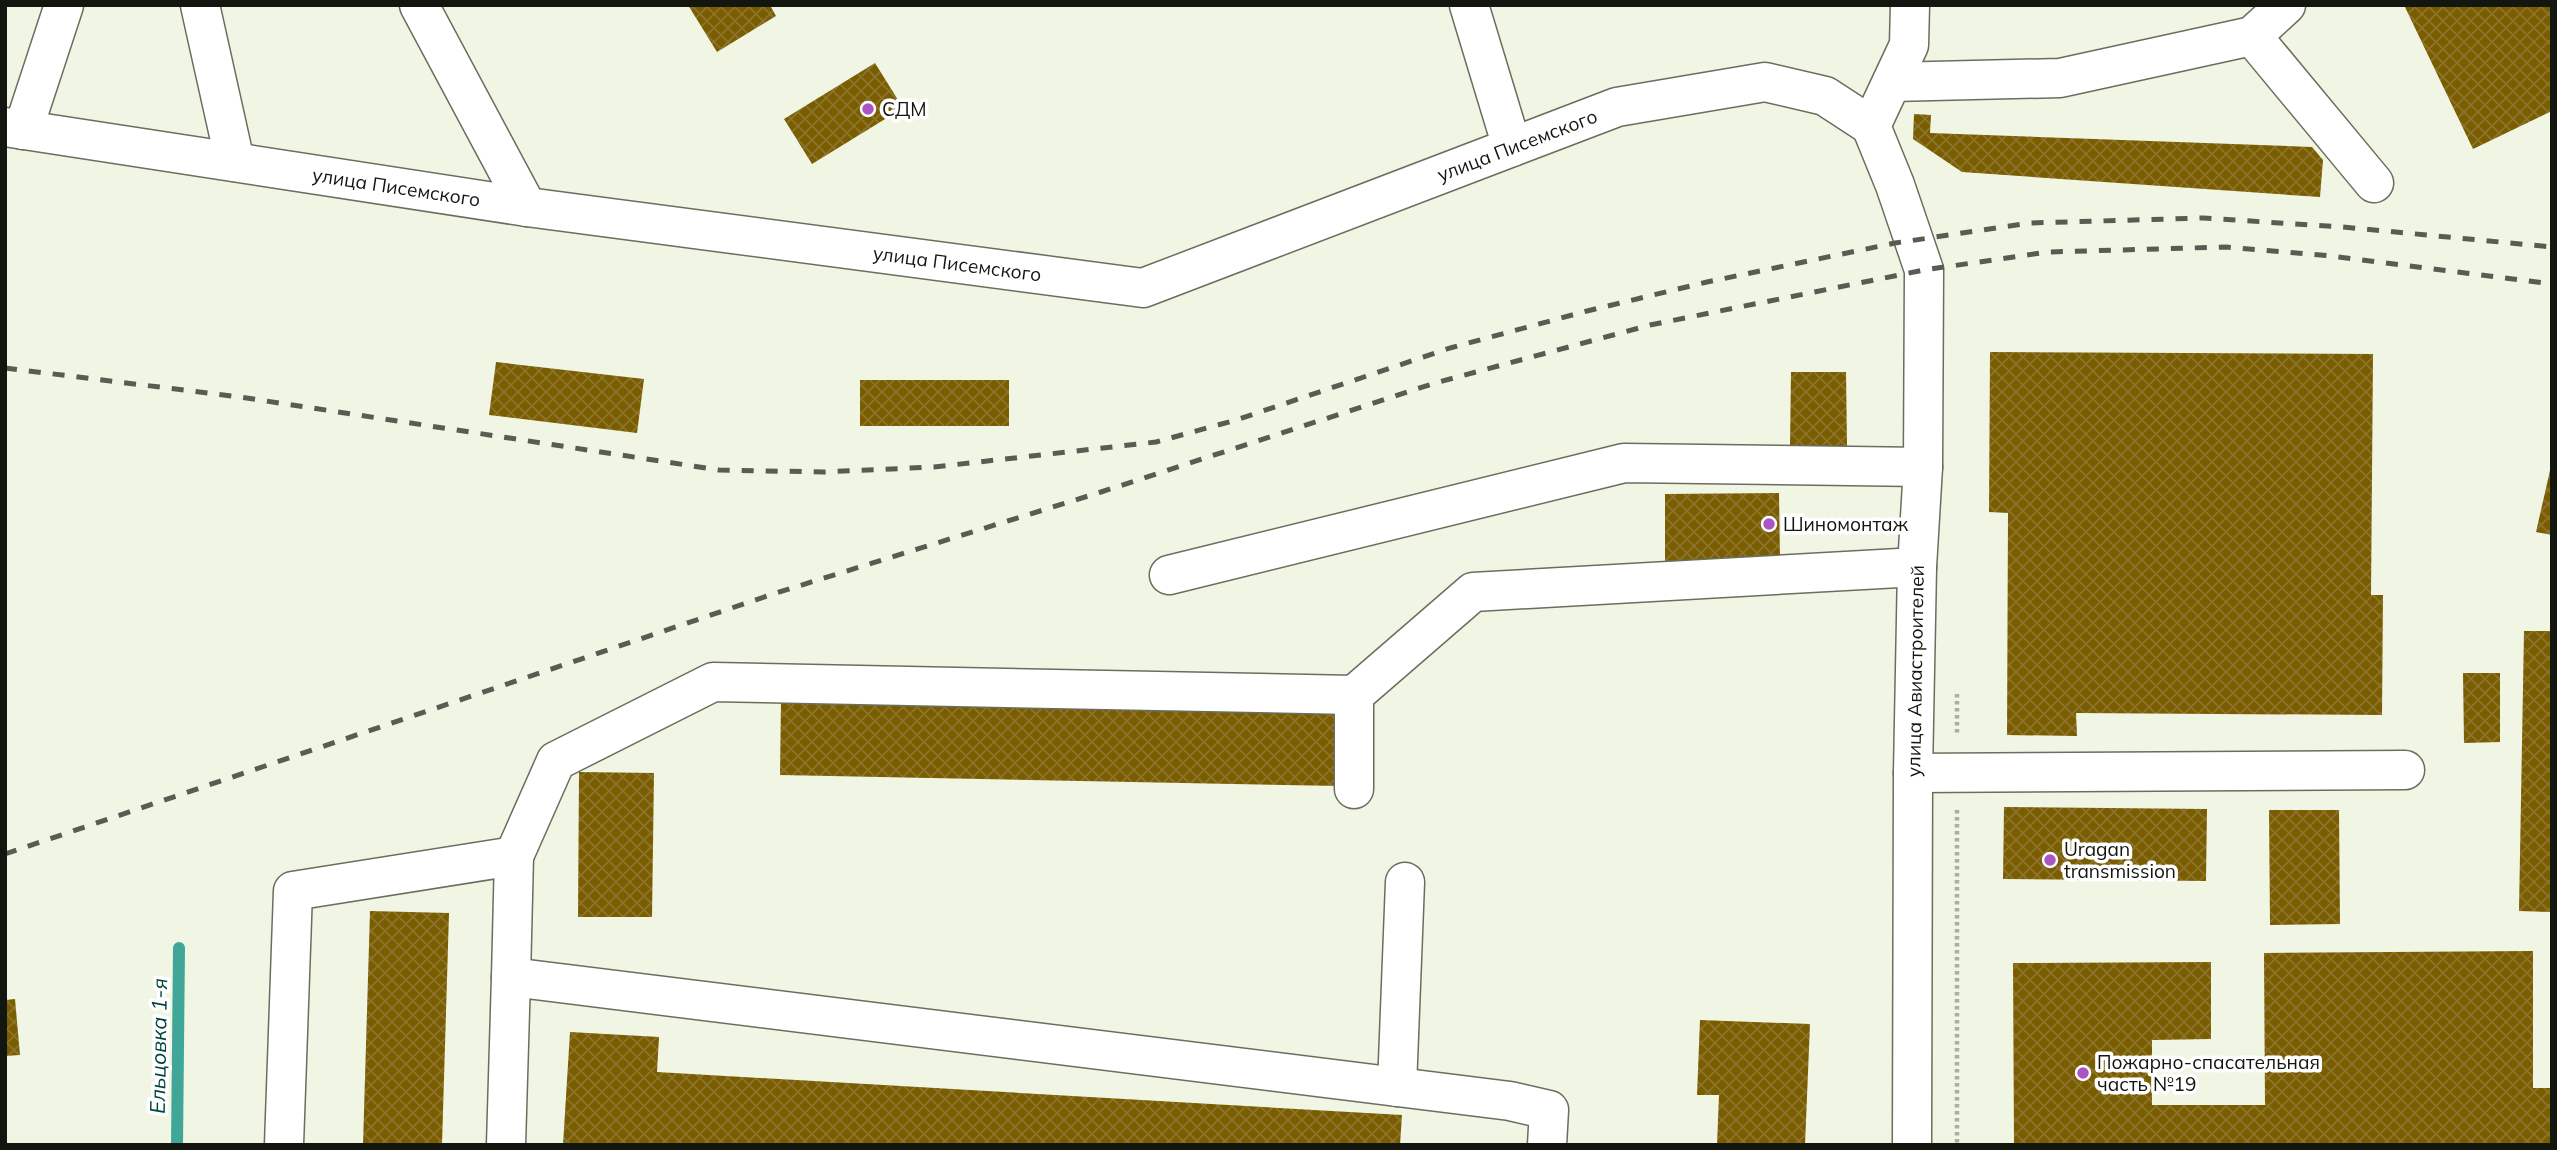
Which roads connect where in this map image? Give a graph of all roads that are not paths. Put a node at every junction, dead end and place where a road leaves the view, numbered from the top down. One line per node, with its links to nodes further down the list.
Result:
1 (64, 5): 10 (street)
2 (200, 5): 12 (street)
3 (419, 5): 14 (street)
4 (1469, 5): 11 (street)
5 (1910, 5): 8 (street)
6 (2286, 5): 7 (street)
7 (2252, 36): 8 (street); 13 (street)
8 (1892, 82): 9 (street)
9 (1871, 126): 11 (street, улица Писемского); 15 (street, улица Авиастроителей)
10 (14, 128): 12 (street, улица Писемского)
11 (1512, 147): 14 (street, улица Писемского)
12 (235, 162): 14 (street, улица Писемского)
13 (2375, 183)
14 (527, 207)
15 (1923, 467): 16 (street, улица Авиастроителей); 17 (street)
16 (1917, 567): 18 (street); 20 (street, улица Авиастроителей)
17 (1169, 575)
18 (1354, 695): 21 (street); 22 (street)
19 (2405, 770): 20 (street)
20 (1913, 773): 29 (street, улица Авиастроителей)
21 (1354, 789)
22 (514, 856): 24 (street); 26 (street)
23 (1405, 883): 25 (street)
24 (511, 977): 25 (street); 27 (street)
25 (1397, 1087): 28 (street)
26 (285, 1145)
27 (506, 1145)
28 (1547, 1145)
29 (1912, 1145)

